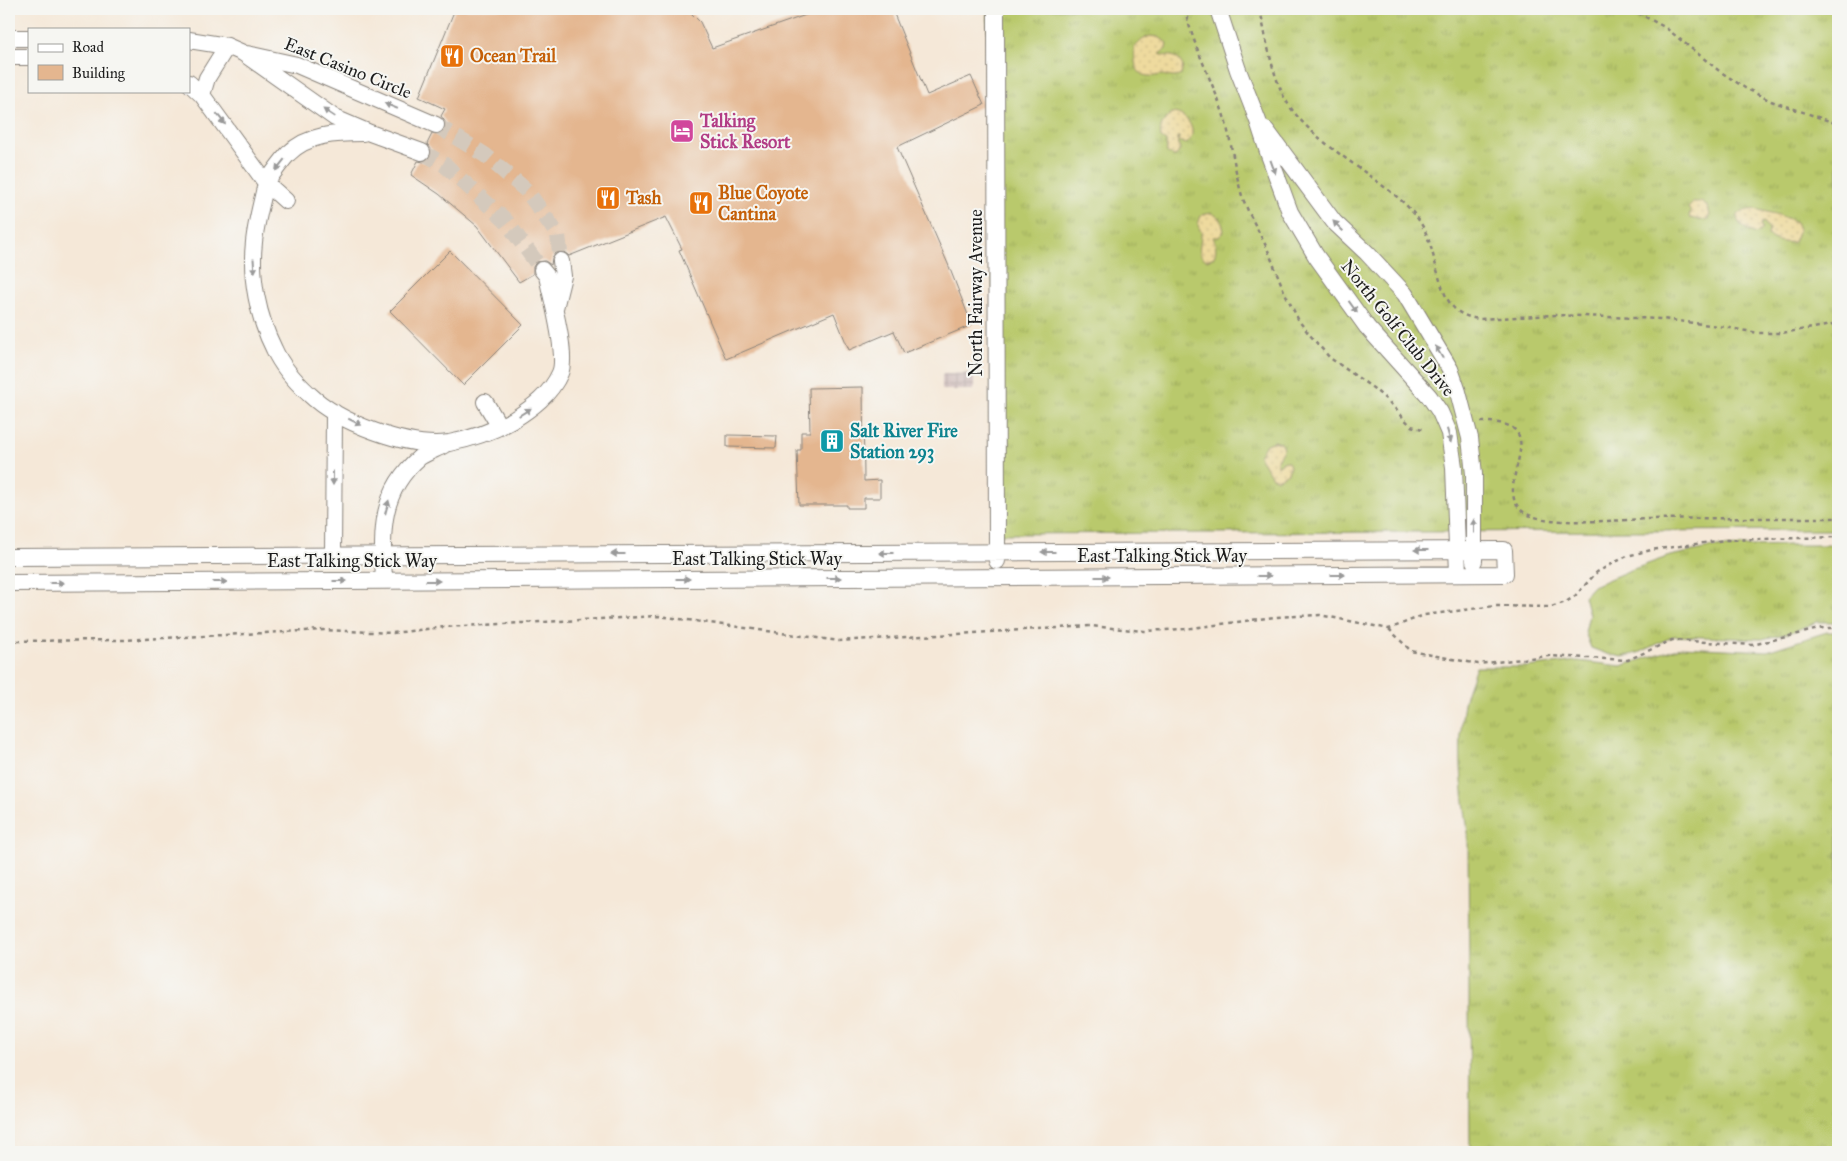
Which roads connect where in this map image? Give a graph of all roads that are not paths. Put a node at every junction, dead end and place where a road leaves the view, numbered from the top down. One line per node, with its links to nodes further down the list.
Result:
1 (996, 9): 27 (street, North Fairway Avenue)
2 (1218, 9): 12 (street, North Golf Club Drive)
3 (9, 38): 4 (street)
4 (28, 38)
5 (190, 40): 6 (street, East Casino Circle)
6 (227, 46): 7 (street, East Casino Circle); 11 (street)
7 (243, 53): 13 (street, East Casino Circle, one-way to 7); 14 (street, East Casino Circle, one-way to 7)
8 (9, 57): 9 (street)
9 (28, 58)
10 (190, 84): 11 (street)
11 (202, 95): 16 (street, one-way to 16)
12 (1258, 120): 25 (street, North Golf Club Drive, one-way to 25); 25 (street, North Golf Club Drive, one-way to 12)
13 (436, 125)
14 (370, 134): 15 (street, East Casino Circle); 16 (street, East Casino Circle, one-way to 16)
15 (422, 152)
16 (266, 183): 17 (street); 22 (street, East Casino Circle, one-way to 22)
17 (286, 201)
18 (561, 261): 20 (street, East Casino Circle)
19 (542, 270): 20 (street, East Casino Circle)
20 (554, 310): 23 (street, East Casino Circle, one-way to 20)
21 (485, 402): 23 (street)
22 (334, 412): 24 (street, East Casino Circle, one-way to 24); 30 (street, one-way to 30)
23 (500, 427): 24 (street, East Casino Circle)
24 (448, 443): 31 (street, one-way to 24)
25 (1465, 550): 27 (street, East Talking Stick Way, one-way to 27); 33 (street, North Golf Club Drive); 34 (street, North Golf Club Drive); 34 (street, East Talking Stick Way)
26 (965, 552): 27 (street, East Talking Stick Way); 29 (street, East Talking Stick Way, one-way to 29); 35 (street)
27 (997, 552): 36 (street, North Fairway Avenue)
28 (580, 554): 29 (street, East Talking Stick Way, one-way to 28); 31 (street, East Talking Stick Way); 38 (street)
29 (656, 554): 37 (street)
30 (333, 555): 31 (street, East Talking Stick Way); 32 (street, East Talking Stick Way)
31 (383, 555): 39 (street)
32 (9, 557)
33 (1458, 574): 34 (street, East Talking Stick Way); 36 (street, East Talking Stick Way, one-way to 33)
34 (1474, 574)
35 (965, 577): 36 (street, East Talking Stick Way); 37 (street, East Talking Stick Way, one-way to 35)
36 (997, 577)
37 (656, 579): 38 (street, East Talking Stick Way)
38 (580, 580): 39 (street, East Talking Stick Way, one-way to 38)
39 (384, 581): 40 (street, East Talking Stick Way, one-way to 39)
40 (9, 583)

